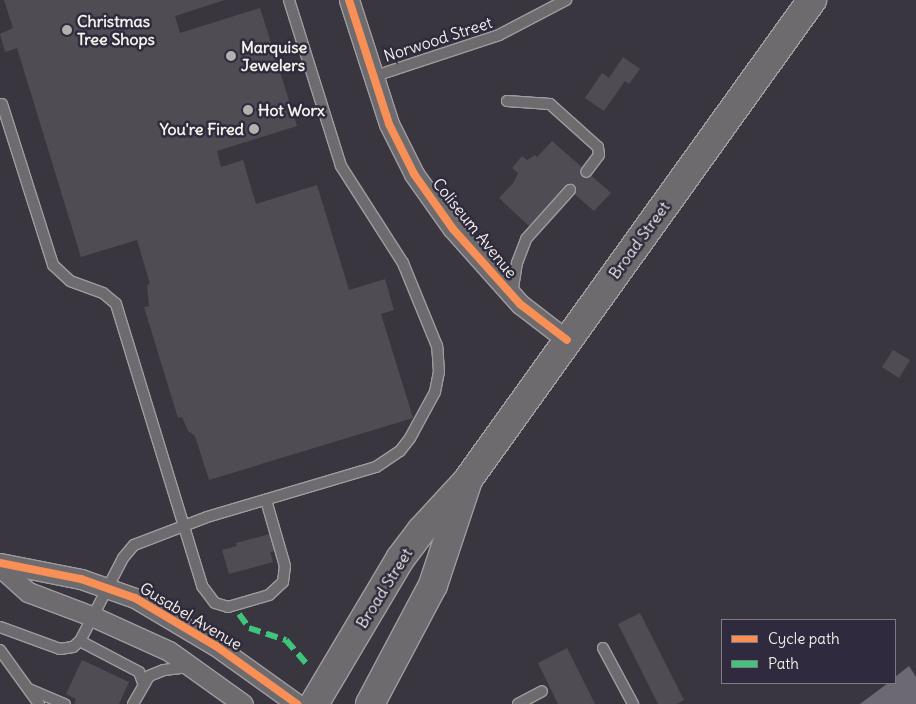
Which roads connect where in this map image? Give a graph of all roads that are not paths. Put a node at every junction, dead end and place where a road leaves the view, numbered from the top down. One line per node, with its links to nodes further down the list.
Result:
1 (289, 0): 13 (lane)
2 (348, 0): 5 (street, Coliseum Avenue)
3 (566, 0): 5 (lane, Norwood Street)
4 (812, 0): 11 (main road, Broad Street)
5 (372, 77): 10 (street, Coliseum Avenue)
6 (506, 101): 8 (lane)
7 (1, 103): 14 (lane)
8 (586, 172)
9 (570, 190): 10 (lane)
10 (512, 295): 11 (street, Coliseum Avenue)
11 (567, 340): 12 (main road, Broad Street)
12 (467, 482): 31 (main road, Broad Street); 32 (main road, Broad Street)
13 (266, 500): 14 (lane); 14 (lane)
14 (184, 525): 16 (lane)
15 (0, 565): 16 (street, Gusabel Avenue); 17 (street, Gusabel Avenue)
16 (109, 588): 17 (lane); 30 (street, Gusabel Avenue)
17 (94, 616): 19 (lane); 22 (street, Gusabel Avenue)
18 (0, 627): 19 (lane)
19 (80, 641): 23 (lane)
20 (603, 648): 34 (lane)
21 (0, 650): 24 (lane)
22 (194, 667): 23 (lane); 29 (street, Gusabel Avenue)
23 (143, 683): 28 (lane)
24 (28, 688): 26 (lane); 27 (lane)
25 (542, 691): 33 (lane)
26 (39, 704)
27 (65, 704)
28 (133, 704)
29 (243, 704)
30 (297, 704)
31 (314, 704)
32 (370, 704)
33 (518, 704)
34 (633, 704)

